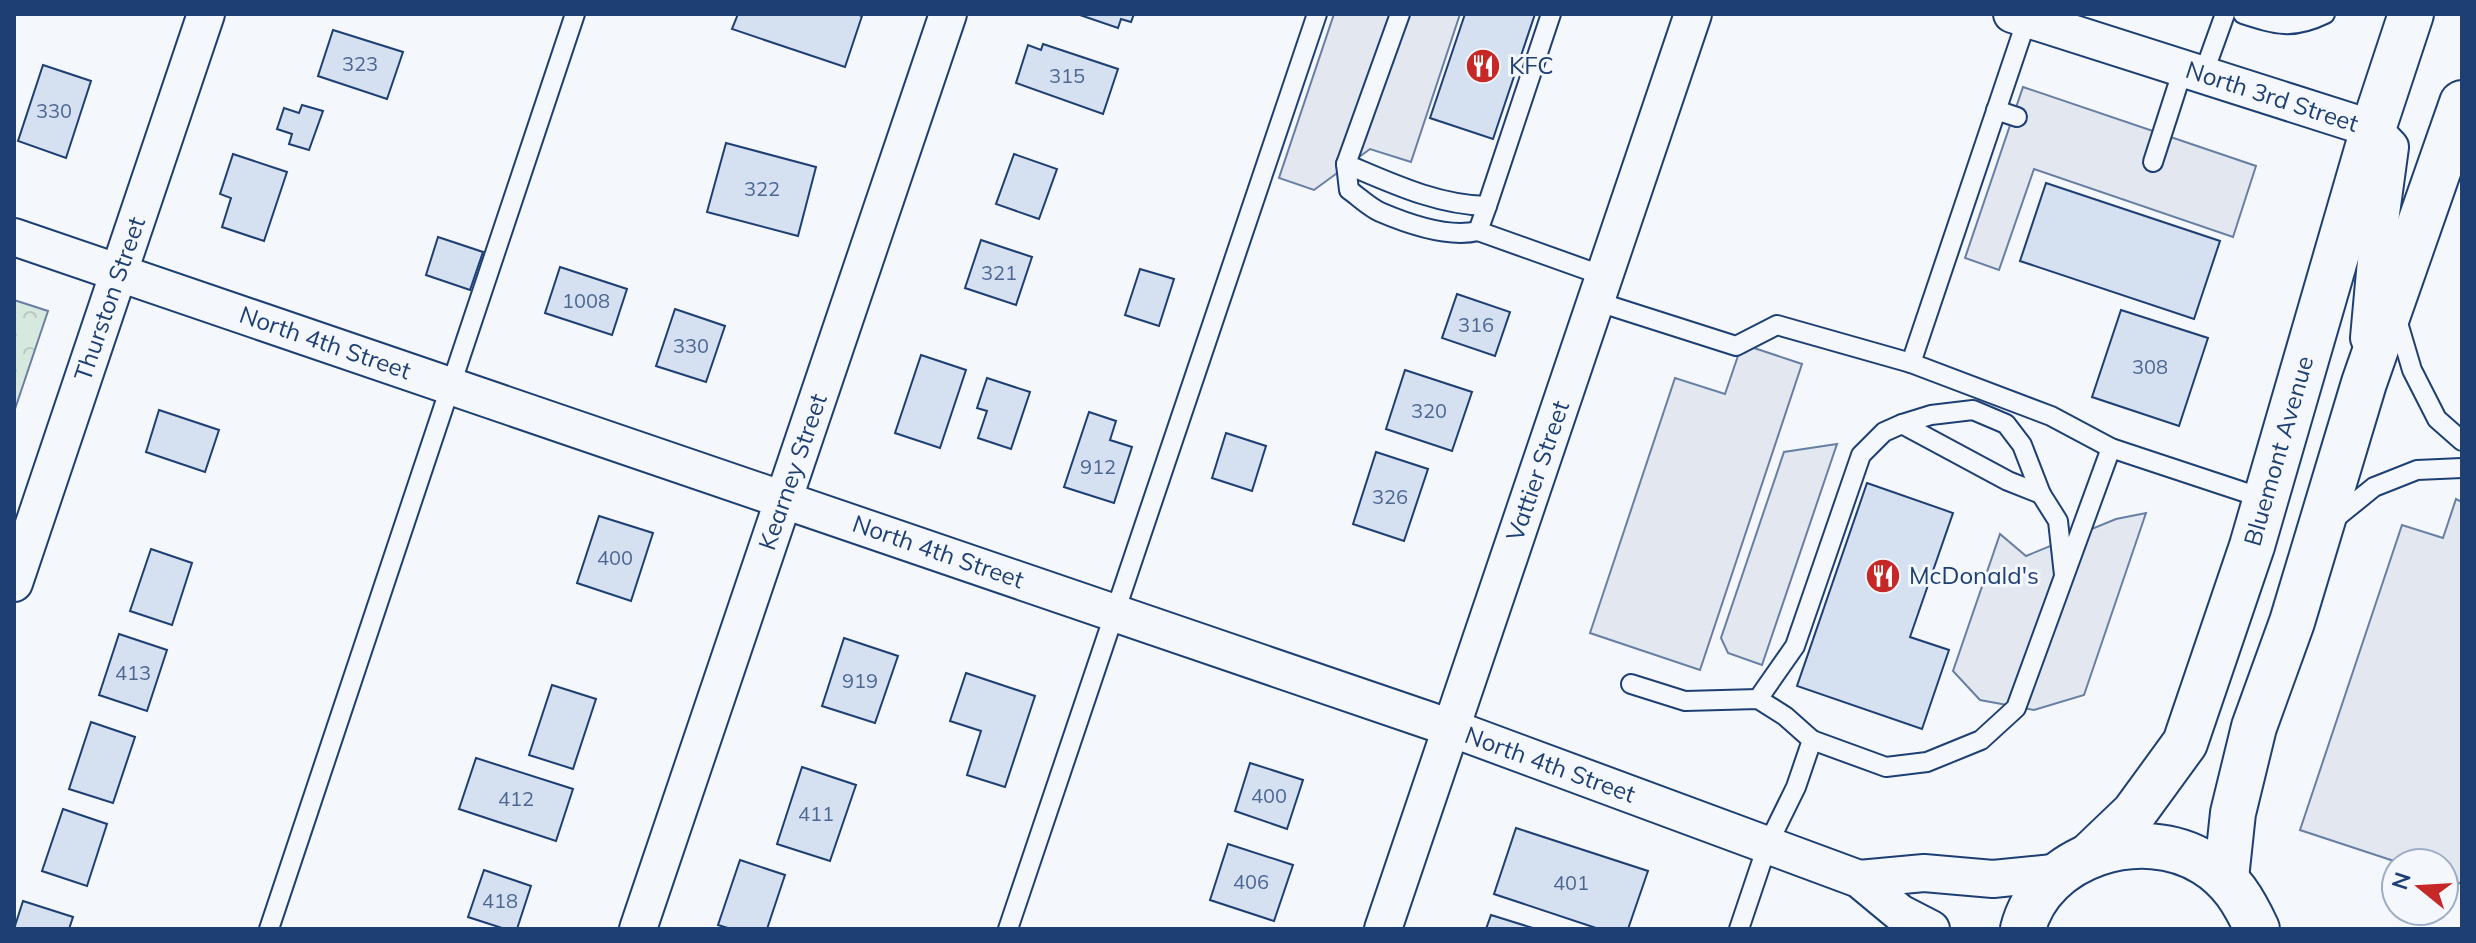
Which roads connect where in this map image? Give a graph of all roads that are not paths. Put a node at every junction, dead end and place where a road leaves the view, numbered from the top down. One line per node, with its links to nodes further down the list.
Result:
1 (206, 14): 23 (street, Thurston Street)
2 (575, 14): 28 (lane)
3 (948, 14): 34 (street, Kearney Street)
4 (1317, 14): 39 (lane)
5 (1400, 14): 19 (lane)
6 (1551, 14): 20 (lane)
7 (1693, 14): 24 (street, Vattier Street)
8 (2225, 14): 13 (lane)
9 (2243, 14): 10 (lane)
10 (2325, 14)
11 (2411, 14): 17 (main road, Bluemont Avenue)
12 (2020, 16): 13 (street, North 3rd Street); 15 (lane)
13 (2193, 72): 17 (street, North 3rd Street); 18 (lane)
14 (2462, 103): 25 (main road)
15 (1996, 110): 16 (lane); 26 (lane)
16 (2017, 117)
17 (2373, 129): 27 (street, North 3rd Street); 35 (main road, Bluemont Avenue)
18 (2153, 162)
19 (1346, 164): 20 (lane); 21 (lane)
20 (1487, 206): 21 (lane)
21 (1478, 231): 24 (lane)
22 (14, 237): 23 (street, North 4th Street)
23 (119, 272): 28 (street, North 4th Street); 38 (street, Thurston Street)
24 (1600, 288): 26 (lane); 42 (street, Vattier Street)
25 (2392, 301): 27 (main road); 30 (lane)
26 (1911, 363): 31 (lane)
27 (2364, 383): 36 (main road)
28 (452, 386): 34 (street, North 4th Street); 48 (lane)
29 (1902, 424): 33 (lane); 33 (lane); 41 (lane)
30 (2462, 441)
31 (2111, 448): 35 (lane); 37 (lane)
32 (2462, 468): 36 (lane)
33 (2041, 494): 37 (lane)
34 (784, 499): 39 (street, North 4th Street); 49 (street, Kearney Street)
35 (2265, 499): 45 (main road, Bluemont Avenue)
36 (2317, 533): 46 (main road)
37 (2064, 575): 43 (lane)
38 (14, 583)
39 (1115, 613): 42 (street, North 4th Street); 50 (lane)
40 (1631, 684): 41 (lane)
41 (1758, 699): 43 (lane)
42 (1451, 728): 44 (street, North 4th Street); 51 (street, Vattier Street)
43 (1812, 740): 44 (lane)
44 (1767, 846): 47 (street, North 4th Street); 52 (lane)
45 (2076, 864): 46 (main road); 47 (street, North 4th Street); 54 (main road, Bluemont Avenue)
46 (2226, 878): 55 (main road)
47 (1859, 879): 53 (street, North 4th Street)
48 (269, 929)
49 (638, 929)
50 (1008, 929)
51 (1383, 929)
52 (1739, 929)
53 (1931, 929)
54 (2023, 929)
55 (2257, 929)

